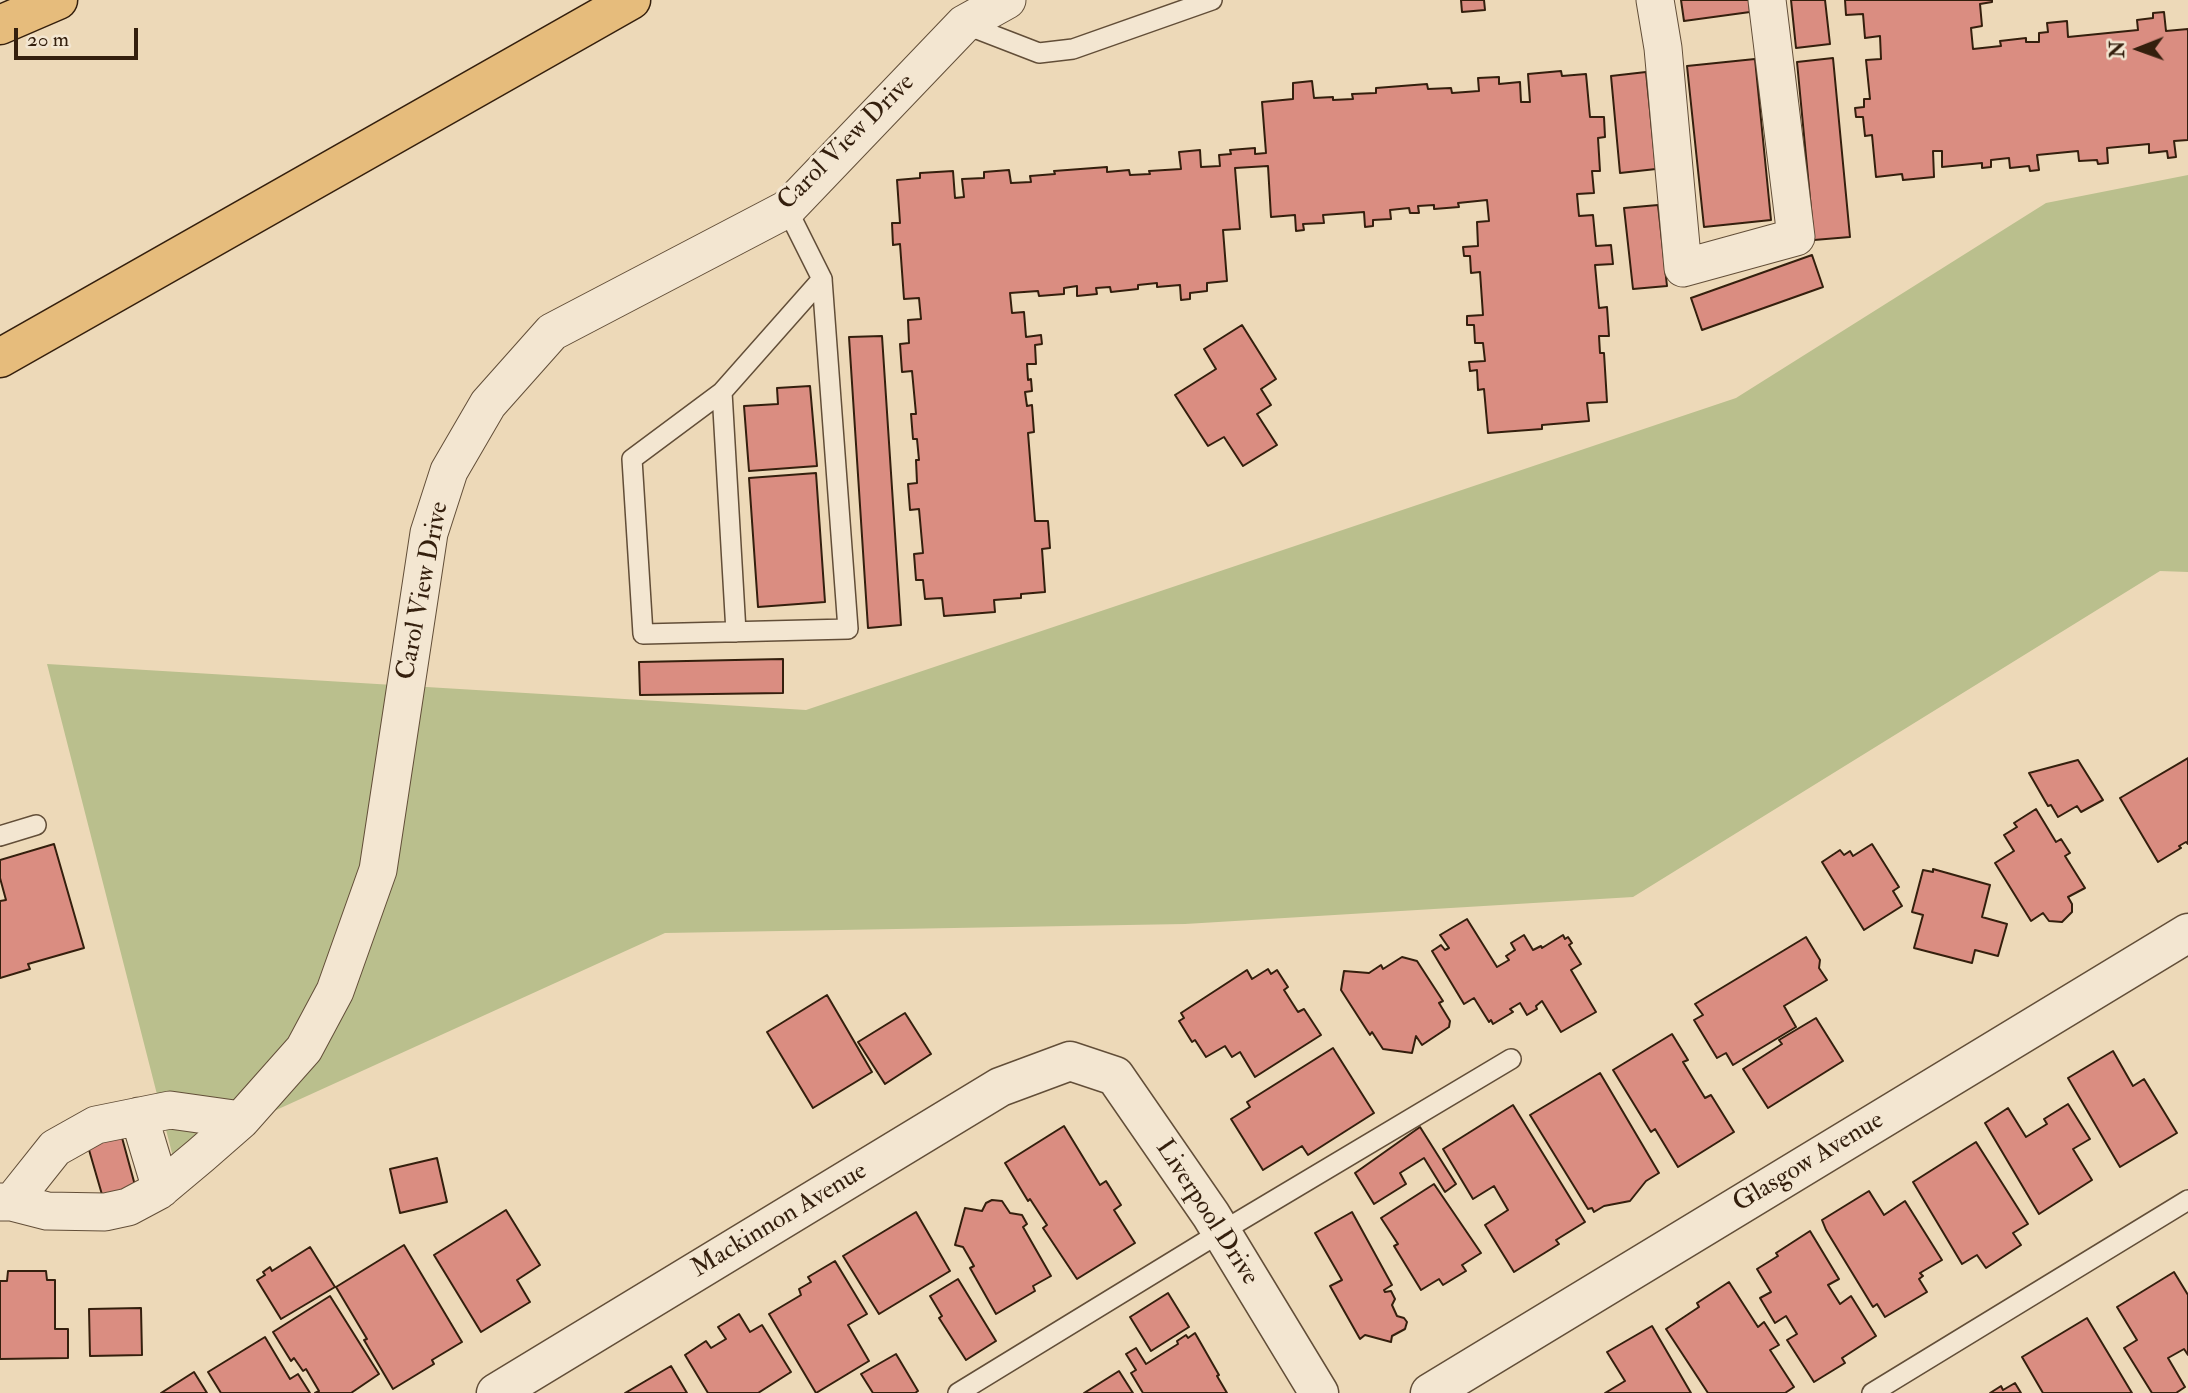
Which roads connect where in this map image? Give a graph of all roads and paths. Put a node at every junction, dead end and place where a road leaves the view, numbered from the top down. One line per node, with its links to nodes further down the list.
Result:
1 (58, 0): 8 (highway)
2 (631, 0): 11 (highway)
3 (1007, 0): 7 (street, Carol View Drive)
4 (1212, 0): 7 (lane)
5 (1655, 0): 6 (street)
6 (1767, 0)
7 (964, 24): 9 (street, Carol View Drive)
8 (0, 25)
9 (787, 208): 10 (lane); 20 (street, Carol View Drive)
10 (822, 279): 12 (lane); 13 (lane)
11 (0, 358)
12 (722, 392): 13 (lane); 13 (lane)
13 (736, 632)
14 (36, 825): 15 (lane)
15 (0, 836)
16 (2188, 933): 28 (street, Glasgow Avenue)
17 (1511, 1059): 24 (lane)
18 (1070, 1061): 24 (street, Liverpool Drive); 25 (street, Mackinnon Avenue)
19 (139, 1116): 20 (street, Carol View Drive); 21 (street); 23 (street, Carol View Drive)
20 (241, 1120): 21 (street, Carol View Drive)
21 (161, 1189): 23 (street, Carol View Drive)
22 (2188, 1200): 29 (lane)
23 (6, 1202)
24 (1221, 1231): 26 (lane); 27 (street, Liverpool Drive)
25 (496, 1393)
26 (958, 1393)
27 (1319, 1393)
28 (1430, 1393)
29 (1872, 1393)

